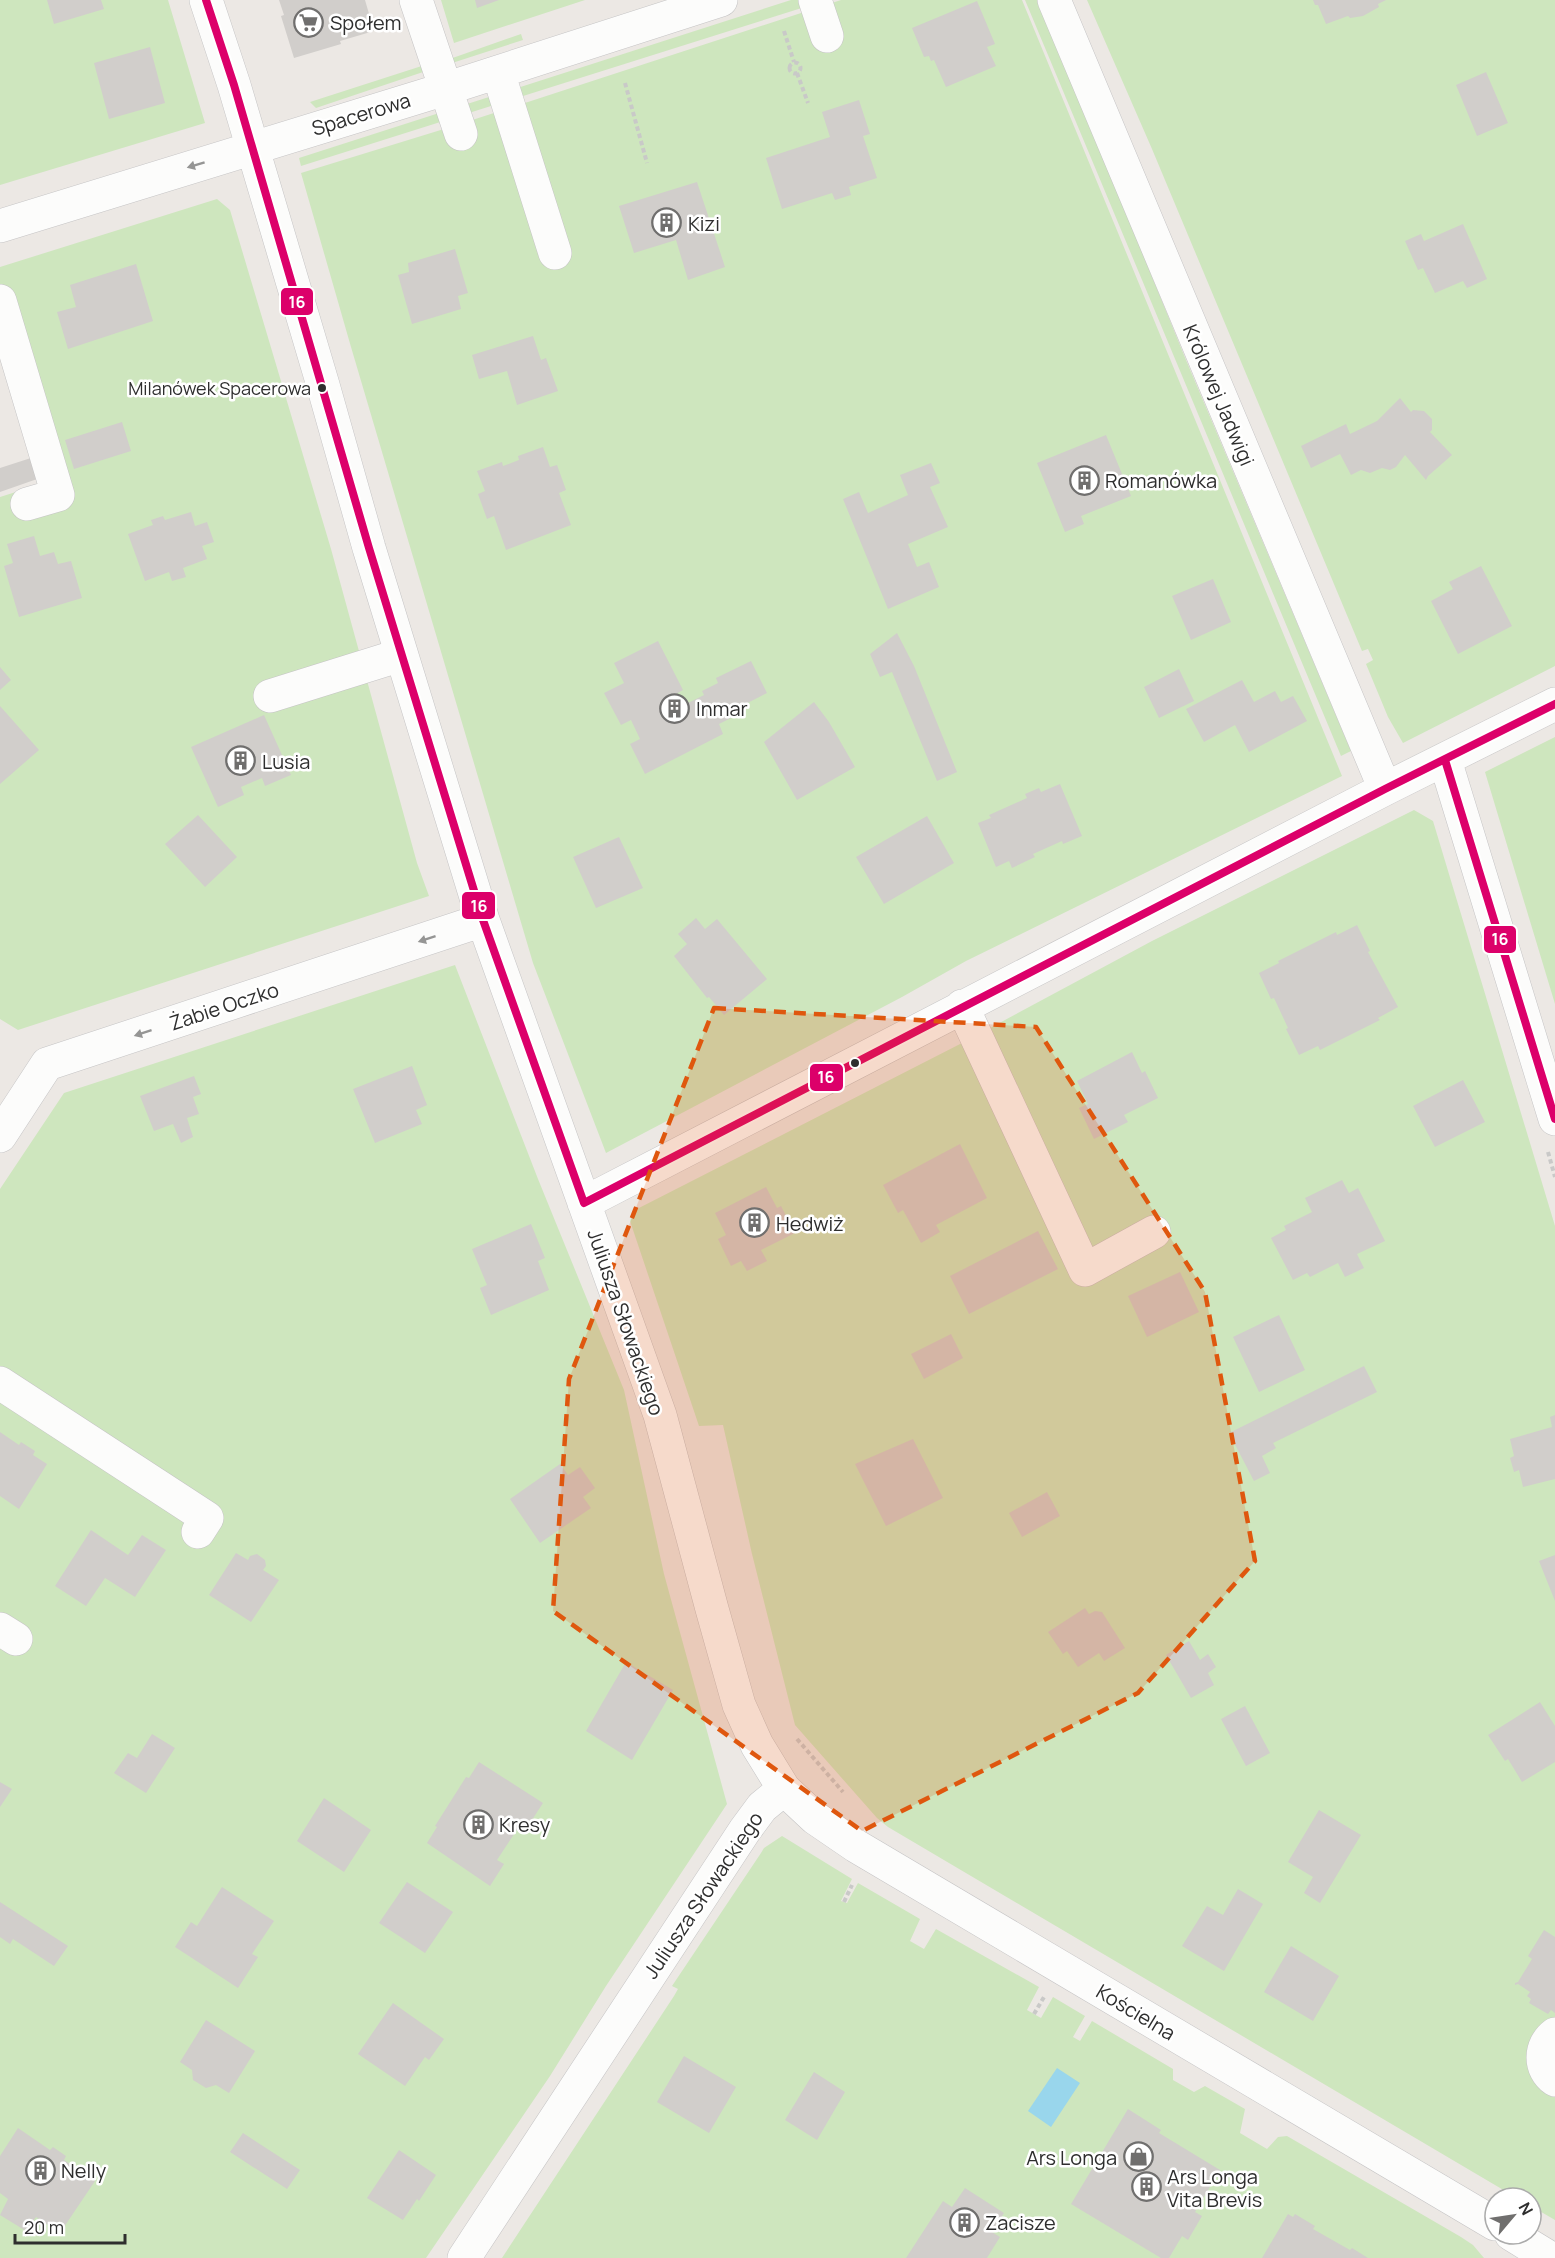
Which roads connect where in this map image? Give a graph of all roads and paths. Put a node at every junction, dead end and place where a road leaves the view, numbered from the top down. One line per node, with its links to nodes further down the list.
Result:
1 (206, 0): 15 (street, Juliusza Słowackiego)
2 (417, 0): 12 (street)
3 (721, 0): 9 (street, Spacerowa)
4 (815, 0): 7 (street)
5 (1054, 0): 25 (street, Królowej Jadwigi)
6 (784, 31): 8 (path)
7 (827, 36)
8 (794, 62): 10 (path); 10 (path)
9 (498, 72): 12 (street, Spacerowa); 18 (street)
10 (797, 73): 13 (path)
11 (626, 83): 16 (path)
12 (446, 89): 14 (street); 15 (street, Spacerowa)
13 (808, 103)
14 (461, 134)
15 (252, 148): 17 (street, Spacerowa, one-way to 17); 21 (street, Juliusza Słowackiego)
16 (647, 163)
17 (0, 226)
18 (555, 253)
19 (0, 301): 20 (street)
20 (27, 504)
21 (401, 655): 22 (street); 26 (street, Juliusza Słowackiego)
22 (270, 696)
23 (1555, 704): 24 (street)
24 (1445, 760): 25 (street); 28 (street)
25 (1385, 789): 27 (street)
26 (483, 920): 29 (street, Żabie Oczko, one-way to 29); 30 (street, Juliusza Słowackiego)
27 (962, 1006): 30 (street); 31 (street)
28 (1555, 1119)
29 (0, 1136)
30 (584, 1203): 35 (street, Juliusza Słowackiego)
31 (1154, 1232)
32 (0, 1383): 33 (street)
33 (198, 1532)
34 (797, 1738): 36 (path)
35 (784, 1790): 37 (street, Kościelna); 39 (street, Juliusza Słowackiego)
36 (850, 1800)
37 (1483, 2217)
38 (1530, 2246): 40 (street)
39 (464, 2258)
40 (1550, 2258)

